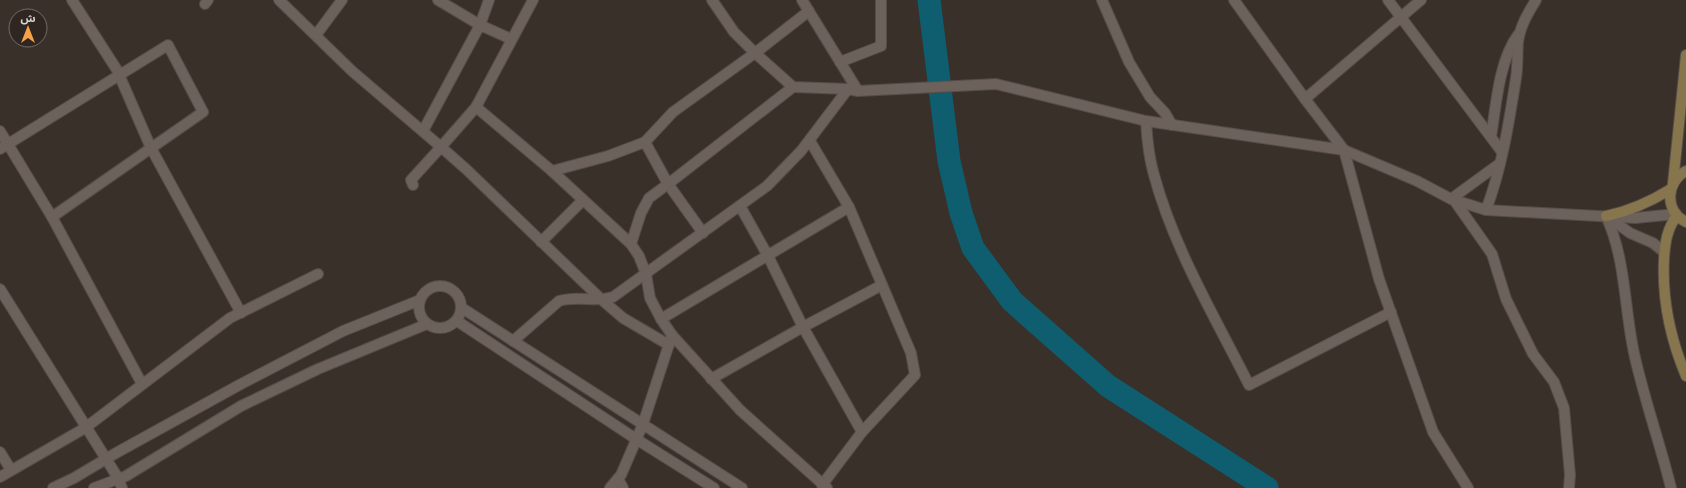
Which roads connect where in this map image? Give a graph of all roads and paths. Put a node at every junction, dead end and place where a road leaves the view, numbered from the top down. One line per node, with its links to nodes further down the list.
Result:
1 (72, 0): 24 (street)
2 (279, 0): 19 (street)
3 (342, 0): 19 (street)
4 (438, 0): 17 (street)
5 (489, 0): 17 (street)
6 (533, 0): 20 (street)
7 (712, 0): 21 (street)
8 (802, 0): 15 (street)
9 (881, 0): 23 (street)
10 (1102, 0): 31 (street)
11 (1234, 0): 28 (street)
12 (1388, 0): 16 (street)
13 (1421, 0): 16 (street)
14 (1536, 0): 18 (street)
15 (808, 10): 21 (street); 23 (street)
16 (1401, 17): 28 (street); 34 (street)
17 (480, 25): 20 (street); 33 (street)
18 (1520, 31): 34 (street); 41 (street)
19 (316, 35): 33 (street)
20 (511, 39): 29 (street)
21 (755, 53): 25 (street); 36 (street)
22 (1686, 55): 47 (main road)
23 (840, 62): 27 (street)
24 (119, 76): 37 (street); 39 (street); 39 (street)
25 (792, 86): 26 (street); 45 (street)
26 (848, 89): 27 (street); 35 (street)
27 (858, 91): 30 (street)
28 (1305, 99): 40 (street)
29 (476, 107): 38 (street); 43 (street)
30 (1146, 121): 31 (street); 69 (street)
31 (1172, 125): 40 (street)
32 (0, 131): 37 (street)
33 (423, 131): 38 (street)
34 (1490, 137): 41 (street)
35 (810, 141): 50 (street); 51 (street)
36 (645, 142): 43 (street); 45 (street)
37 (4, 147): 55 (street)
38 (441, 147): 46 (street); 58 (street)
39 (150, 148): 55 (street); 70 (street)
40 (1344, 150): 48 (street); 69 (street)
41 (1502, 152): 42 (street)
42 (1499, 164): 48 (street); 52 (street)
43 (552, 171): 49 (street)
44 (1686, 171): 47 (main road)
45 (668, 184): 57 (street); 59 (street)
46 (413, 185)
47 (1672, 186): 53 (main road); 54 (main road)
48 (1452, 199): 52 (street); 99 (street)
49 (583, 200): 58 (street); 59 (street)
50 (740, 206): 57 (street); 61 (street)
51 (849, 208): 61 (street); 64 (street)
52 (1486, 210): 54 (street)
53 (1676, 215): 54 (street); 56 (main road); 60 (main road)
54 (1606, 216): 60 (street); 100 (street)
55 (52, 217): 80 (street)
56 (1686, 222)
57 (703, 233): 63 (street)
58 (541, 242): 67 (street)
59 (631, 244): 63 (street)
60 (1664, 252): 78 (main road)
61 (768, 256): 71 (street); 74 (street)
62 (318, 274): 70 (street)
63 (646, 274): 67 (street); 71 (street)
64 (882, 285): 74 (street); 83 (street)
65 (0, 289): 82 (street)
66 (420, 300): 68 (street); 73 (street); 86 (street)
67 (602, 300): 76 (street); 77 (street)
68 (462, 308): 72 (street); 76 (street)
69 (1391, 312): 98 (street)
70 (241, 313): 80 (street)
71 (661, 319): 75 (street)
72 (457, 321): 73 (street); 84 (street)
73 (427, 324): 90 (street)
74 (803, 327): 79 (street); 83 (street)
75 (672, 335): 77 (street); 79 (street)
76 (513, 341): 81 (street)
77 (669, 345): 81 (street)
78 (1686, 376)
79 (711, 379): 91 (street)
80 (142, 384): 82 (street)
81 (643, 424): 84 (street); 97 (street)
82 (85, 428): 86 (street); 87 (street)
83 (862, 432): 91 (street)
84 (636, 439): 89 (street); 96 (street)
85 (0, 452): 87 (street)
86 (105, 460): 90 (street); 92 (street)
87 (11, 470): 88 (street)
88 (0, 477)
89 (618, 479): 94 (street); 95 (street)
90 (120, 483): 93 (street)
91 (825, 486)
92 (53, 488)
93 (94, 488)
94 (610, 488)
95 (623, 488)
96 (714, 488)
97 (742, 488)
98 (1468, 488)
99 (1569, 488)
100 (1671, 488)

